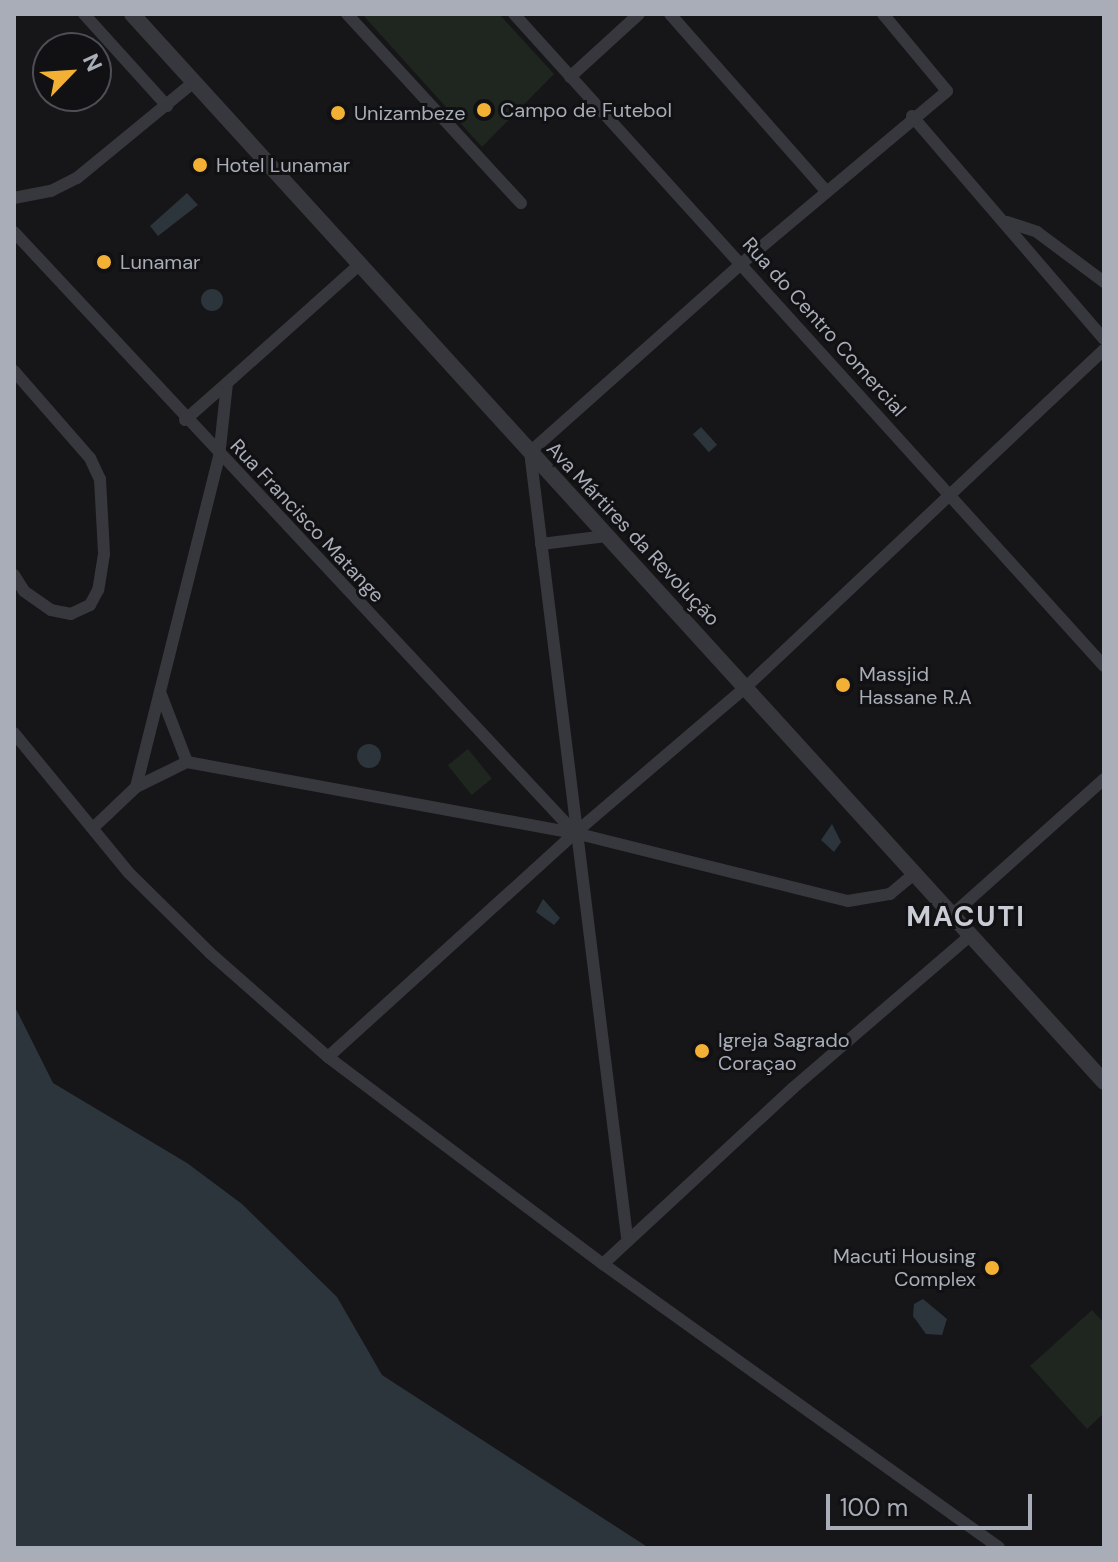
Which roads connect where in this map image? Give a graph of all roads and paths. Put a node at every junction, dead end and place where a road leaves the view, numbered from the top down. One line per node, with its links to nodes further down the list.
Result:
1 (84, 14): 10 (street)
2 (132, 14): 9 (street, Ava Mártires da Revolução)
3 (347, 14): 14 (street)
4 (514, 14): 8 (street, Rua do Centro Comercial)
5 (639, 14): 8 (street)
6 (670, 14): 12 (street)
7 (883, 14): 11 (street)
8 (570, 77): 17 (street, Rua do Centro Comercial)
9 (194, 82): 10 (street); 18 (street, Ava Mártires da Revolução)
10 (167, 106): 13 (street)
11 (912, 116): 12 (street); 15 (street)
12 (825, 190): 17 (street)
13 (14, 198)
14 (521, 203)
15 (1007, 222): 19 (street); 20 (street)
16 (14, 232): 24 (street, Rua Francisco Matange)
17 (741, 264): 25 (street); 27 (street, Rua do Centro Comercial)
18 (359, 265): 23 (street); 25 (street, Ava Mártires da Revolução)
19 (1104, 282)
20 (1104, 339)
21 (1104, 350): 27 (street)
22 (14, 371): 30 (street)
23 (227, 383): 24 (street); 26 (street)
24 (185, 420): 26 (street, Rua Francisco Matange)
25 (530, 452): 28 (street, Ava Mártires da Revolução); 29 (street)
26 (219, 457): 33 (street); 39 (street, Rua Francisco Matange)
27 (948, 496): 31 (street, Rua do Centro Comercial); 32 (street)
28 (607, 536): 29 (street); 32 (street, Ava Mártires da Revolução)
29 (541, 544): 39 (street)
30 (14, 575)
31 (1104, 666)
32 (746, 687): 39 (street); 40 (street, Ava Mártires da Revolução)
33 (160, 692): 35 (street); 37 (street)
34 (14, 733): 38 (street)
35 (187, 762): 37 (street); 39 (street)
36 (1104, 779): 41 (street)
37 (136, 787): 38 (street)
38 (93, 828): 43 (street)
39 (575, 833): 40 (street); 43 (street); 45 (street)
40 (915, 873): 41 (street, Ava Mártires da Revolução)
41 (952, 915): 42 (street, Ava Mártires da Revolução)
42 (971, 935): 44 (street, Ava Mártires da Revolução); 45 (street)
43 (328, 1057): 46 (street)
44 (1104, 1082)
45 (627, 1237): 46 (street)
46 (603, 1264): 47 (street)
47 (999, 1548)

